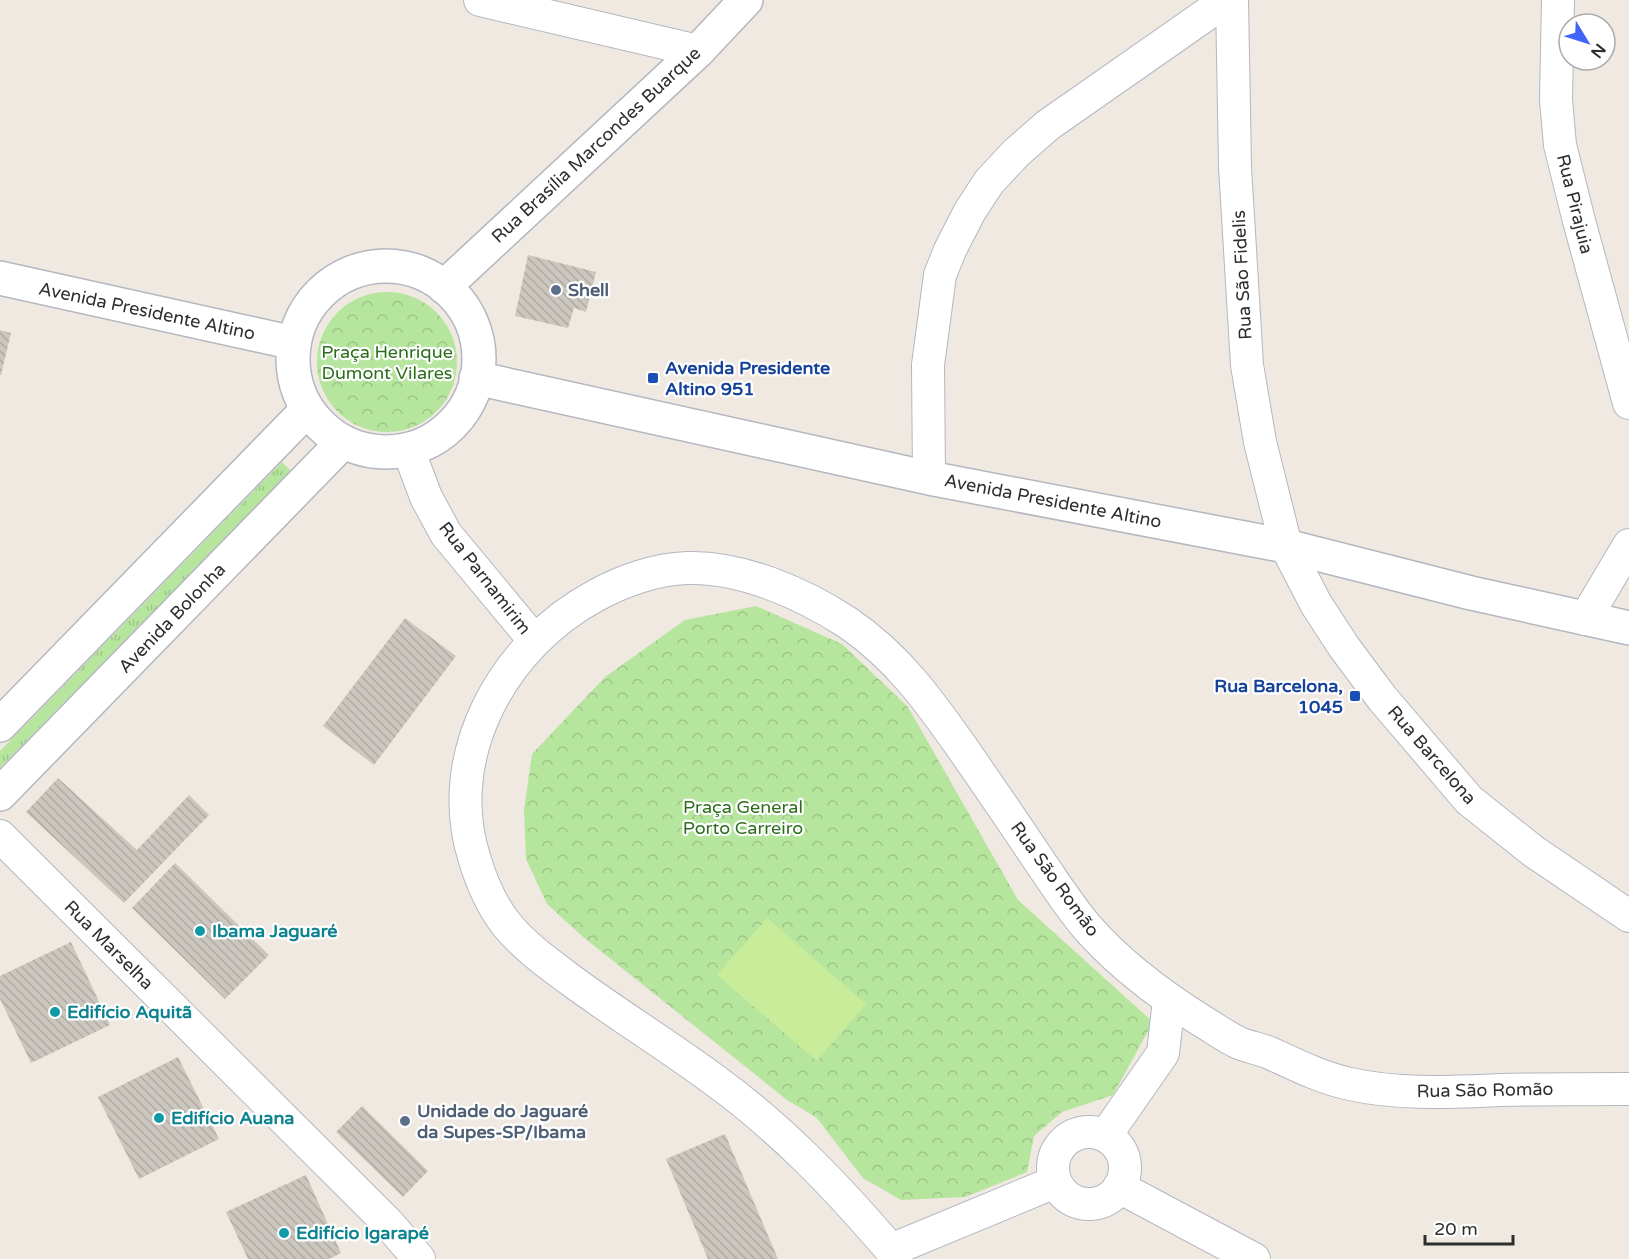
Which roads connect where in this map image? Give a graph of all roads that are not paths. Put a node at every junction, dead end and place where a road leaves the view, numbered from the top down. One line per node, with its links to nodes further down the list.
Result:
1 (480, 0): 5 (street)
2 (746, 0): 5 (main road, Rua Brasília Marcondes Buarque)
3 (1230, 0): 14 (street); 16 (street, Rua São Fidelis)
4 (1558, 0): 10 (street, Rua Pirajuia)
5 (698, 51): 7 (main road, Rua Brasília Marcondes Buarque)
6 (0, 278): 8 (main road, Avenida Presidente Altino)
7 (444, 287): 8 (main road); 9 (main road)
8 (294, 343): 11 (main road)
9 (476, 378): 13 (main road); 14 (main road, Avenida Presidente Altino)
10 (1629, 403)
11 (308, 410): 12 (main road); 20 (main road)
12 (343, 442): 13 (main road); 21 (main road, Avenida Bolonha)
13 (408, 449): 19 (street, Rua Parnamirim)
14 (929, 478): 16 (main road, Avenida Presidente Altino)
15 (1629, 545): 17 (street)
16 (1286, 546): 17 (main road, Avenida Presidente Altino); 23 (street, Rua Barcelona)
17 (1585, 619): 18 (main road, Avenida Presidente Altino)
18 (1629, 628)
19 (534, 640): 24 (street, Rua São Romão); 29 (street)
20 (0, 725)
21 (0, 794)
22 (0, 836): 30 (street, Rua Marselha)
23 (1629, 916)
24 (1169, 1000): 25 (street, Rua São Romão); 26 (street)
25 (1629, 1089)
26 (1106, 1135): 27 (street); 28 (street)
27 (1055, 1182): 28 (street); 29 (street)
28 (1119, 1187): 31 (street)
29 (894, 1254)
30 (419, 1259)
31 (1254, 1259)

